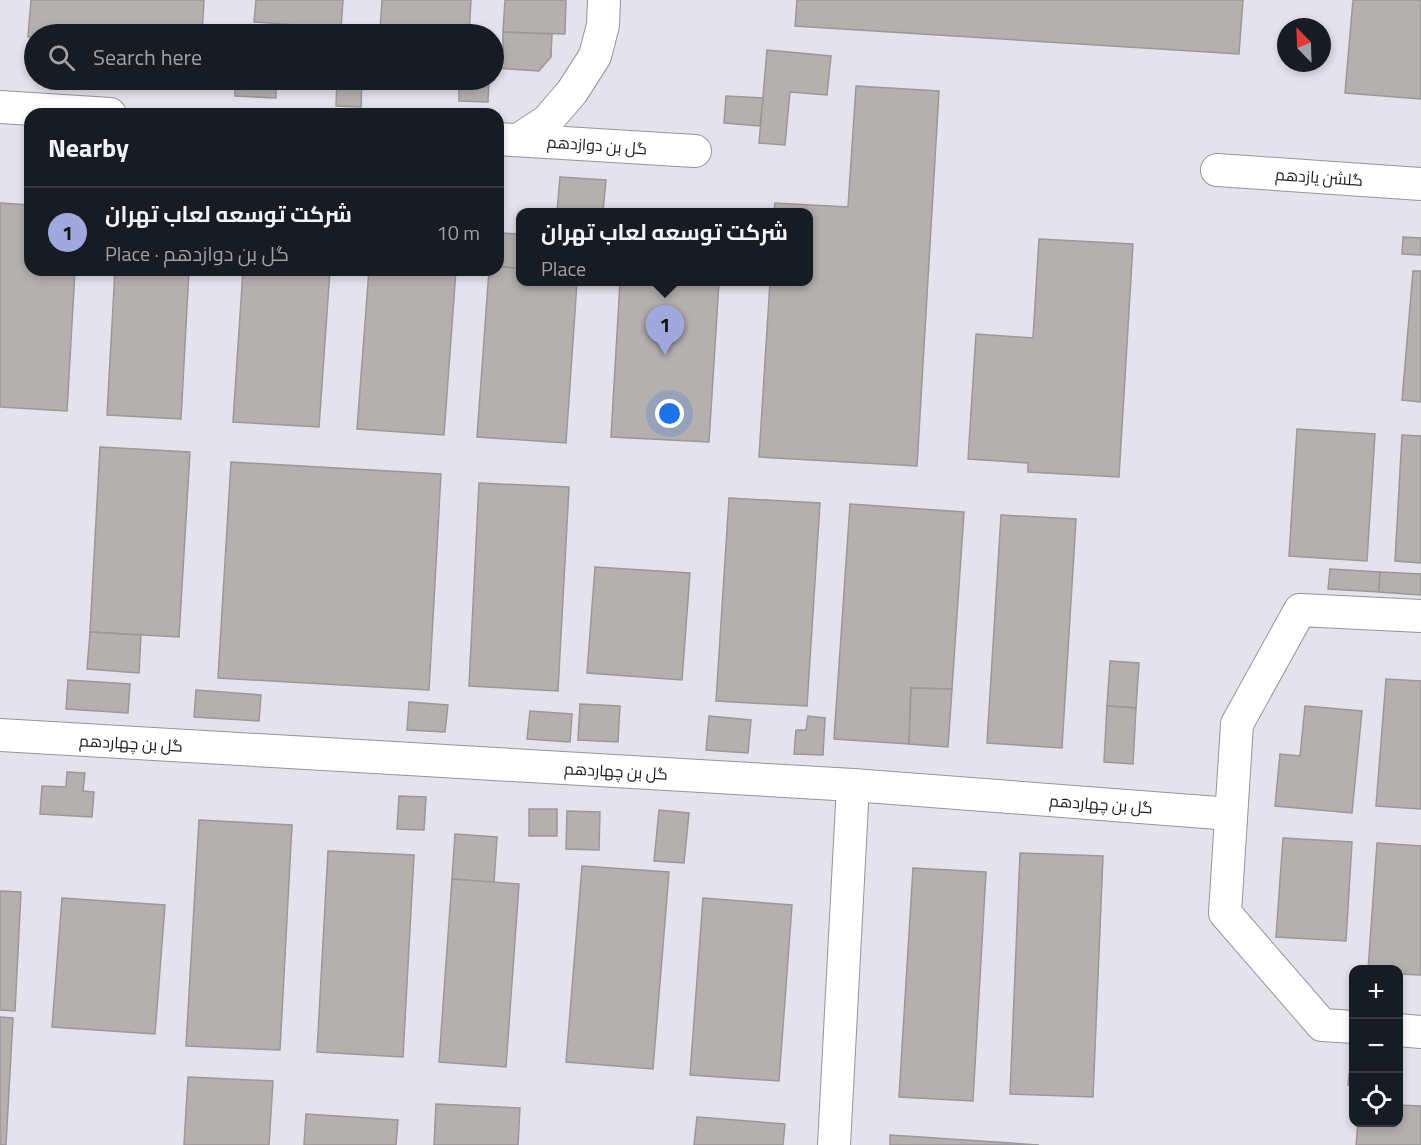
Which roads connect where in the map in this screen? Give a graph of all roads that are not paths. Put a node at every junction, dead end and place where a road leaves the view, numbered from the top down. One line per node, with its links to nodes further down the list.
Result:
1 (604, 0): 4 (street)
2 (0, 107): 3 (street)
3 (24, 109)
4 (508, 139): 5 (street, گل بن دوازدهم)
5 (695, 151)
6 (1217, 170): 7 (street, گلشن یازدهم)
7 (1421, 184)
8 (1421, 616): 11 (street)
9 (0, 735): 10 (street, گل بن چهاردهم)
10 (853, 785): 11 (street, گل بن چهاردهم); 15 (street)
11 (1232, 814): 12 (street)
12 (1349, 1027)
13 (1403, 1030): 14 (street)
14 (1421, 1032)
15 (834, 1145)

